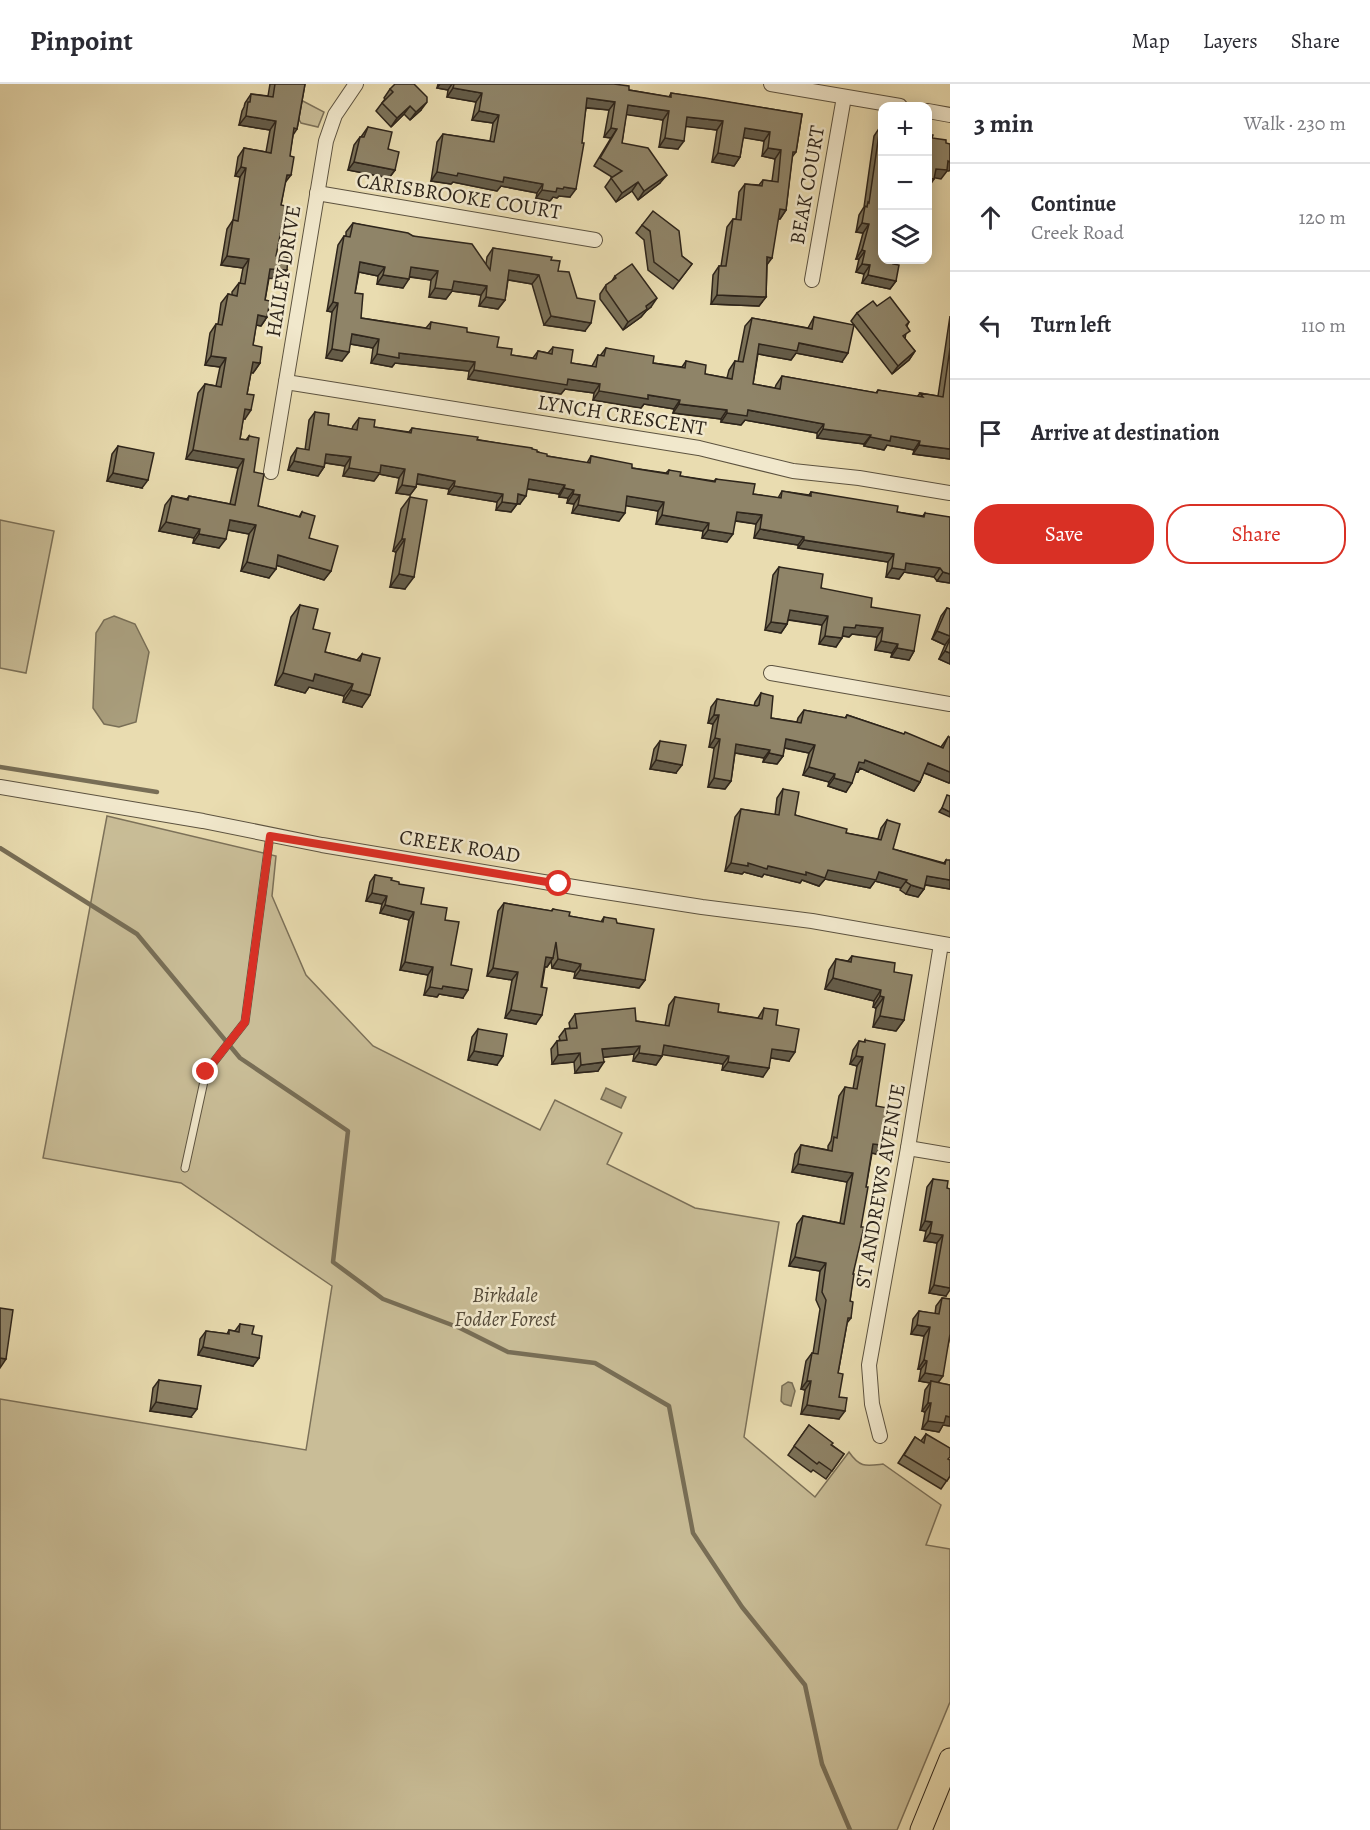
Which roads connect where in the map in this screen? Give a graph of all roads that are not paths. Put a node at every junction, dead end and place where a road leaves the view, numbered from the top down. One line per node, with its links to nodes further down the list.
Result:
1 (356, 84): 7 (street, HAILEY DRIVE)
2 (771, 84): 3 (street)
3 (844, 97): 4 (street); 9 (street, BEAK COURT)
4 (878, 102)
5 (932, 112): 6 (street)
6 (950, 115)
7 (317, 194): 8 (street, CARISBROOKE COURT); 10 (street, HAILEY DRIVE)
8 (595, 240)
9 (812, 280)
10 (286, 382): 11 (street, HAILEY DRIVE); 12 (street, LYNCH CRESCENT)
11 (271, 472)
12 (950, 493)
13 (771, 673): 14 (street)
14 (950, 704)
15 (0, 787): 16 (street, CREEK ROAD)
16 (270, 836): 17 (street, CREEK ROAD); 20 (lane)
17 (946, 944): 18 (street, ST ANDREWS AVENUE)
18 (908, 1148): 19 (street); 21 (street, ST ANDREWS AVENUE)
19 (950, 1155)
20 (185, 1168)
21 (880, 1436)
22 (950, 1759): 23 (main road)
23 (921, 1830)

